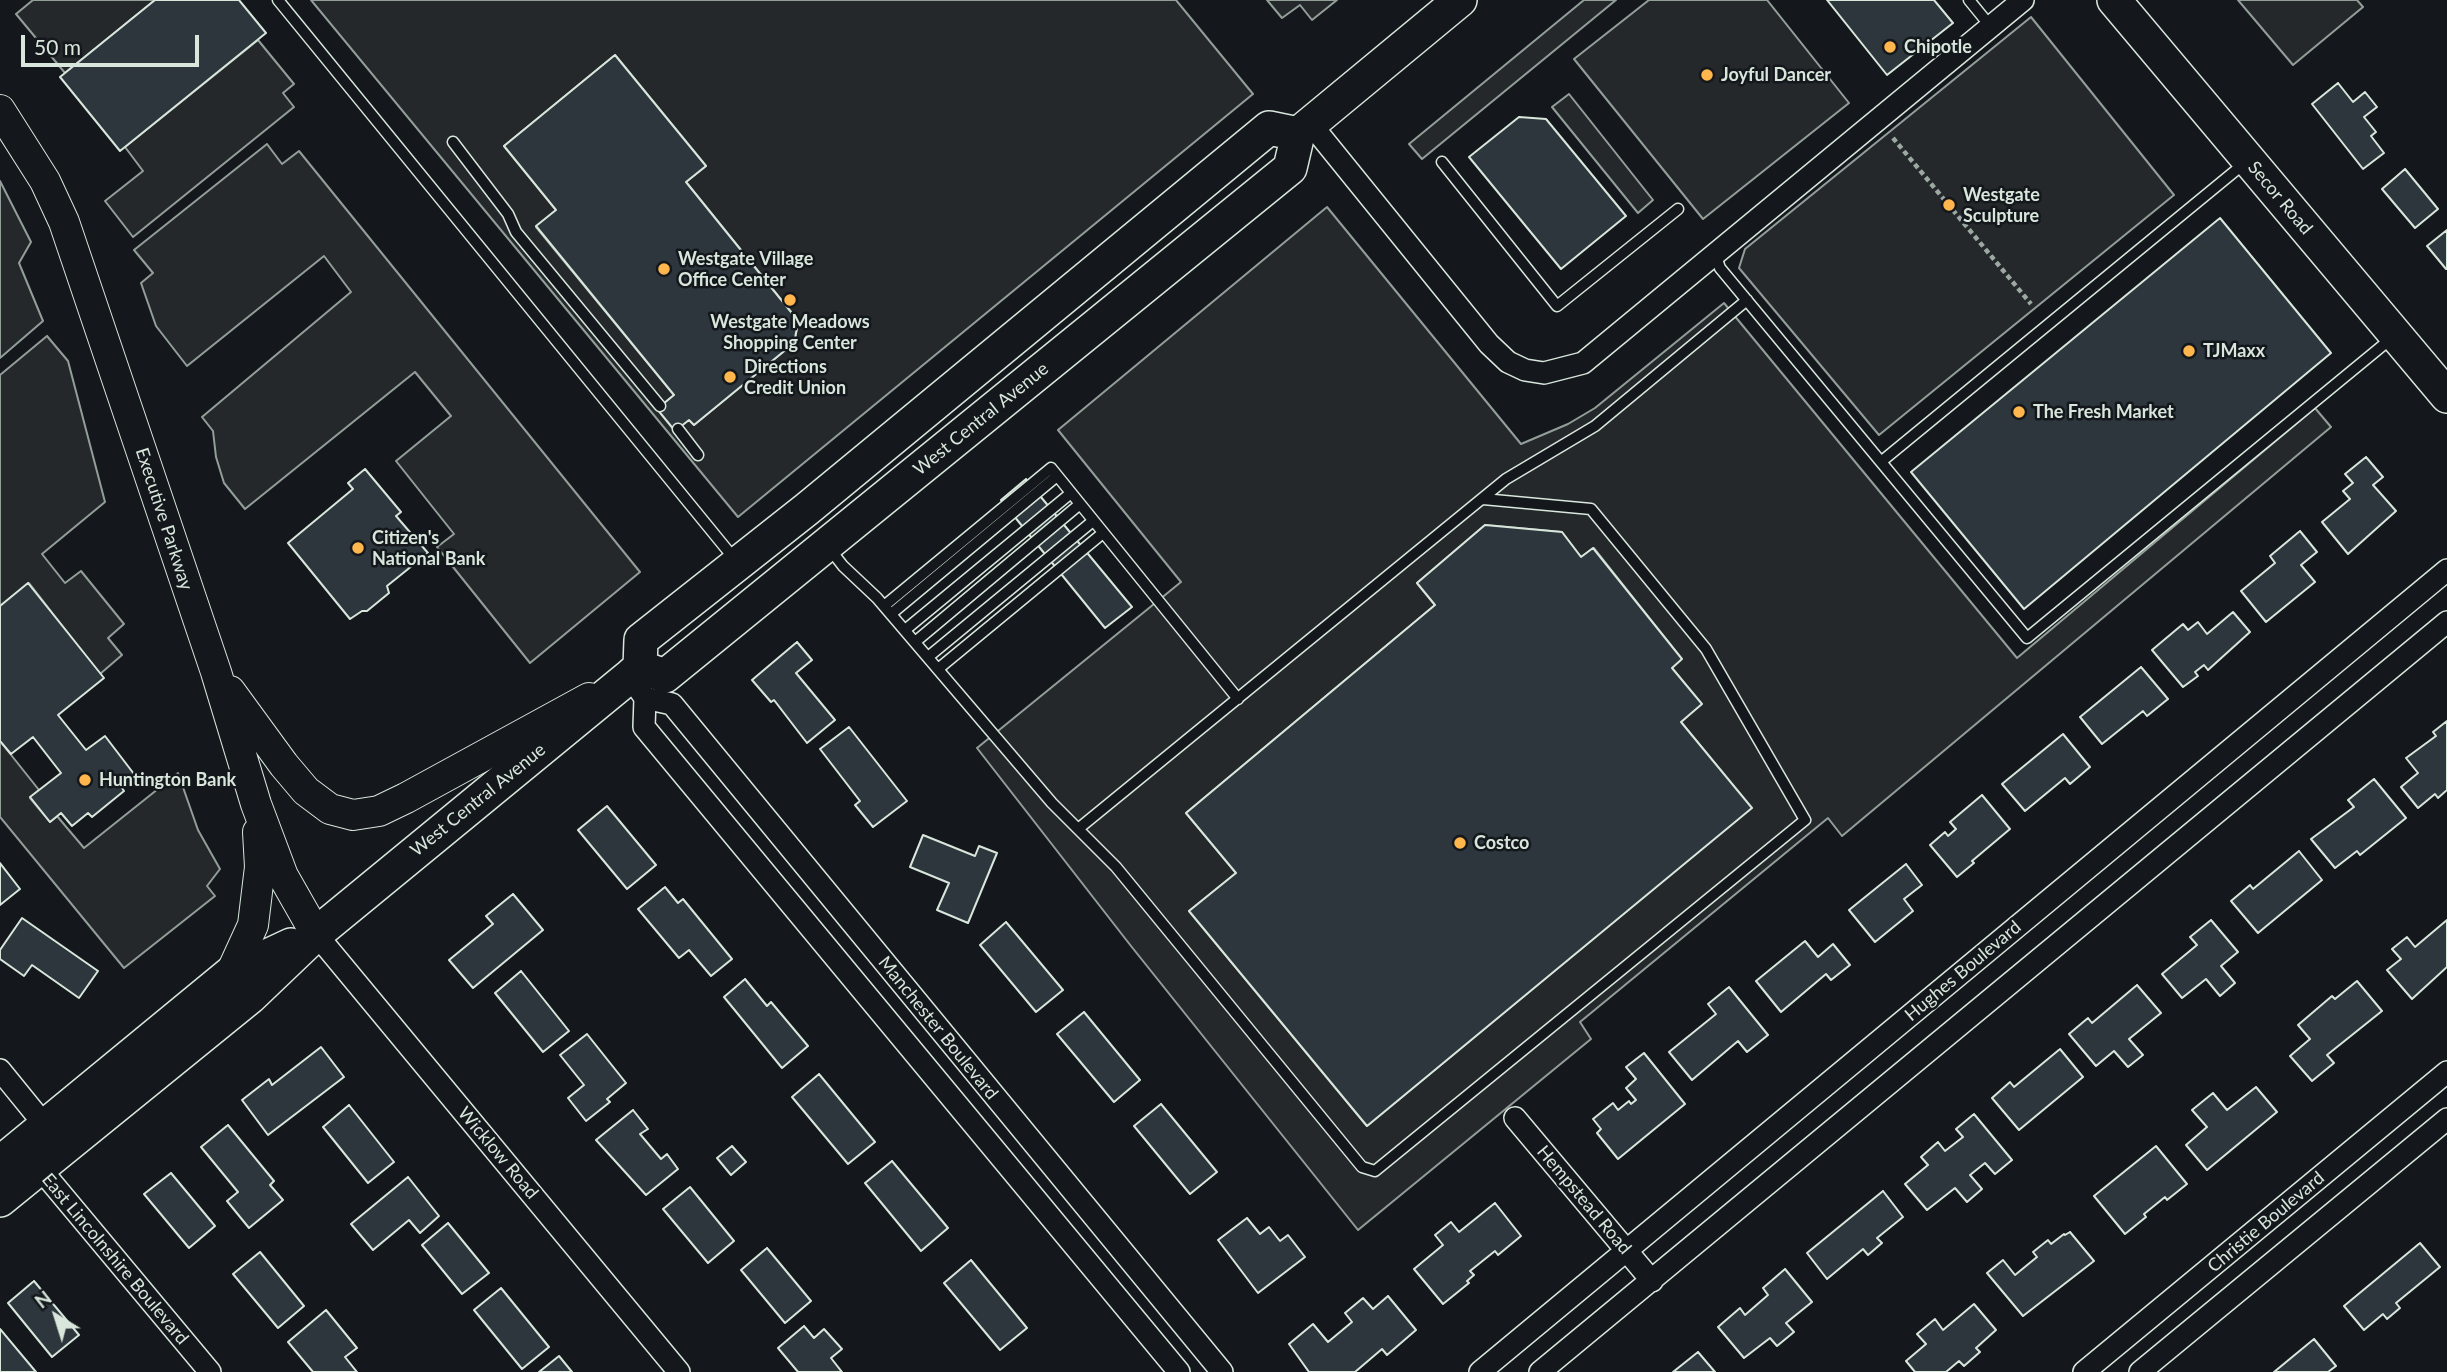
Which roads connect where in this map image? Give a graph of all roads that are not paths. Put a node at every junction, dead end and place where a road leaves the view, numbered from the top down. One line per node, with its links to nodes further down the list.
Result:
1 (278, 0): 28 (lane)
2 (1460, 0): 8 (main road)
3 (1969, 0): 6 (lane)
4 (2023, 0): 6 (street)
5 (2114, 0): 10 (main road, Secor Road)
6 (1991, 27): 13 (street)
7 (0, 110): 36 (street, Executive Parkway)
8 (1304, 128): 13 (street); 16 (main road); 27 (main road, West Central Avenue)
9 (453, 142): 18 (lane)
10 (2248, 160): 15 (main road, Secor Road); 21 (lane)
11 (1442, 162): 12 (lane)
12 (1678, 209)
13 (1715, 254): 14 (lane)
14 (1747, 300): 21 (lane); 23 (lane)
15 (2395, 335): 17 (main road, Secor Road); 21 (lane)
16 (968, 377): 27 (main road); 28 (main road)
17 (2442, 381)
18 (660, 407)
19 (678, 429): 20 (lane)
20 (698, 455)
21 (1882, 461)
22 (1071, 494): 24 (lane); 30 (lane); 32 (lane)
23 (1483, 499): 38 (lane); 40 (lane)
24 (1080, 504): 25 (lane); 33 (lane)
25 (1093, 521): 26 (lane); 34 (lane)
26 (1103, 533): 35 (lane); 38 (lane)
27 (827, 545): 30 (lane); 37 (main road, West Central Avenue)
28 (738, 563): 37 (main road)
29 (2447, 570): 49 (street, Hughes Boulevard)
30 (887, 610): 32 (lane)
31 (2447, 622): 50 (street)
32 (905, 630): 33 (lane)
33 (915, 642): 34 (lane)
34 (928, 657): 35 (lane)
35 (938, 669): 40 (lane)
36 (216, 672): 37 (street); 39 (street, Executive Parkway)
37 (638, 680): 41 (main road, West Central Avenue); 53 (street, Manchester Boulevard); 54 (street, Manchester Boulevard)
38 (1238, 699): 40 (lane)
39 (256, 803): 41 (street, Executive Parkway); 42 (street)
40 (1078, 830)
41 (316, 934): 42 (main road, West Central Avenue); 47 (main road, West Central Avenue); 52 (street, Wicklow Road)
42 (230, 973): 47 (main road, West Central Avenue)
43 (0, 1070): 47 (street, East Lincolnshire Boulevard)
44 (2447, 1072): 57 (street, Christie Boulevard)
45 (1515, 1118): 49 (street, Hempstead Road)
46 (2447, 1119): 58 (street, Christie Boulevard)
47 (34, 1150): 48 (main road, West Central Avenue); 51 (street, East Lincolnshire Boulevard)
48 (0, 1200)
49 (1626, 1250): 50 (street, Hempstead Road); 55 (street, Hughes Boulevard)
50 (1652, 1281): 56 (street)
51 (210, 1372)
52 (680, 1372)
53 (1180, 1372)
54 (1222, 1372)
55 (1480, 1372)
56 (1540, 1372)
57 (2084, 1372)
58 (2140, 1372)

